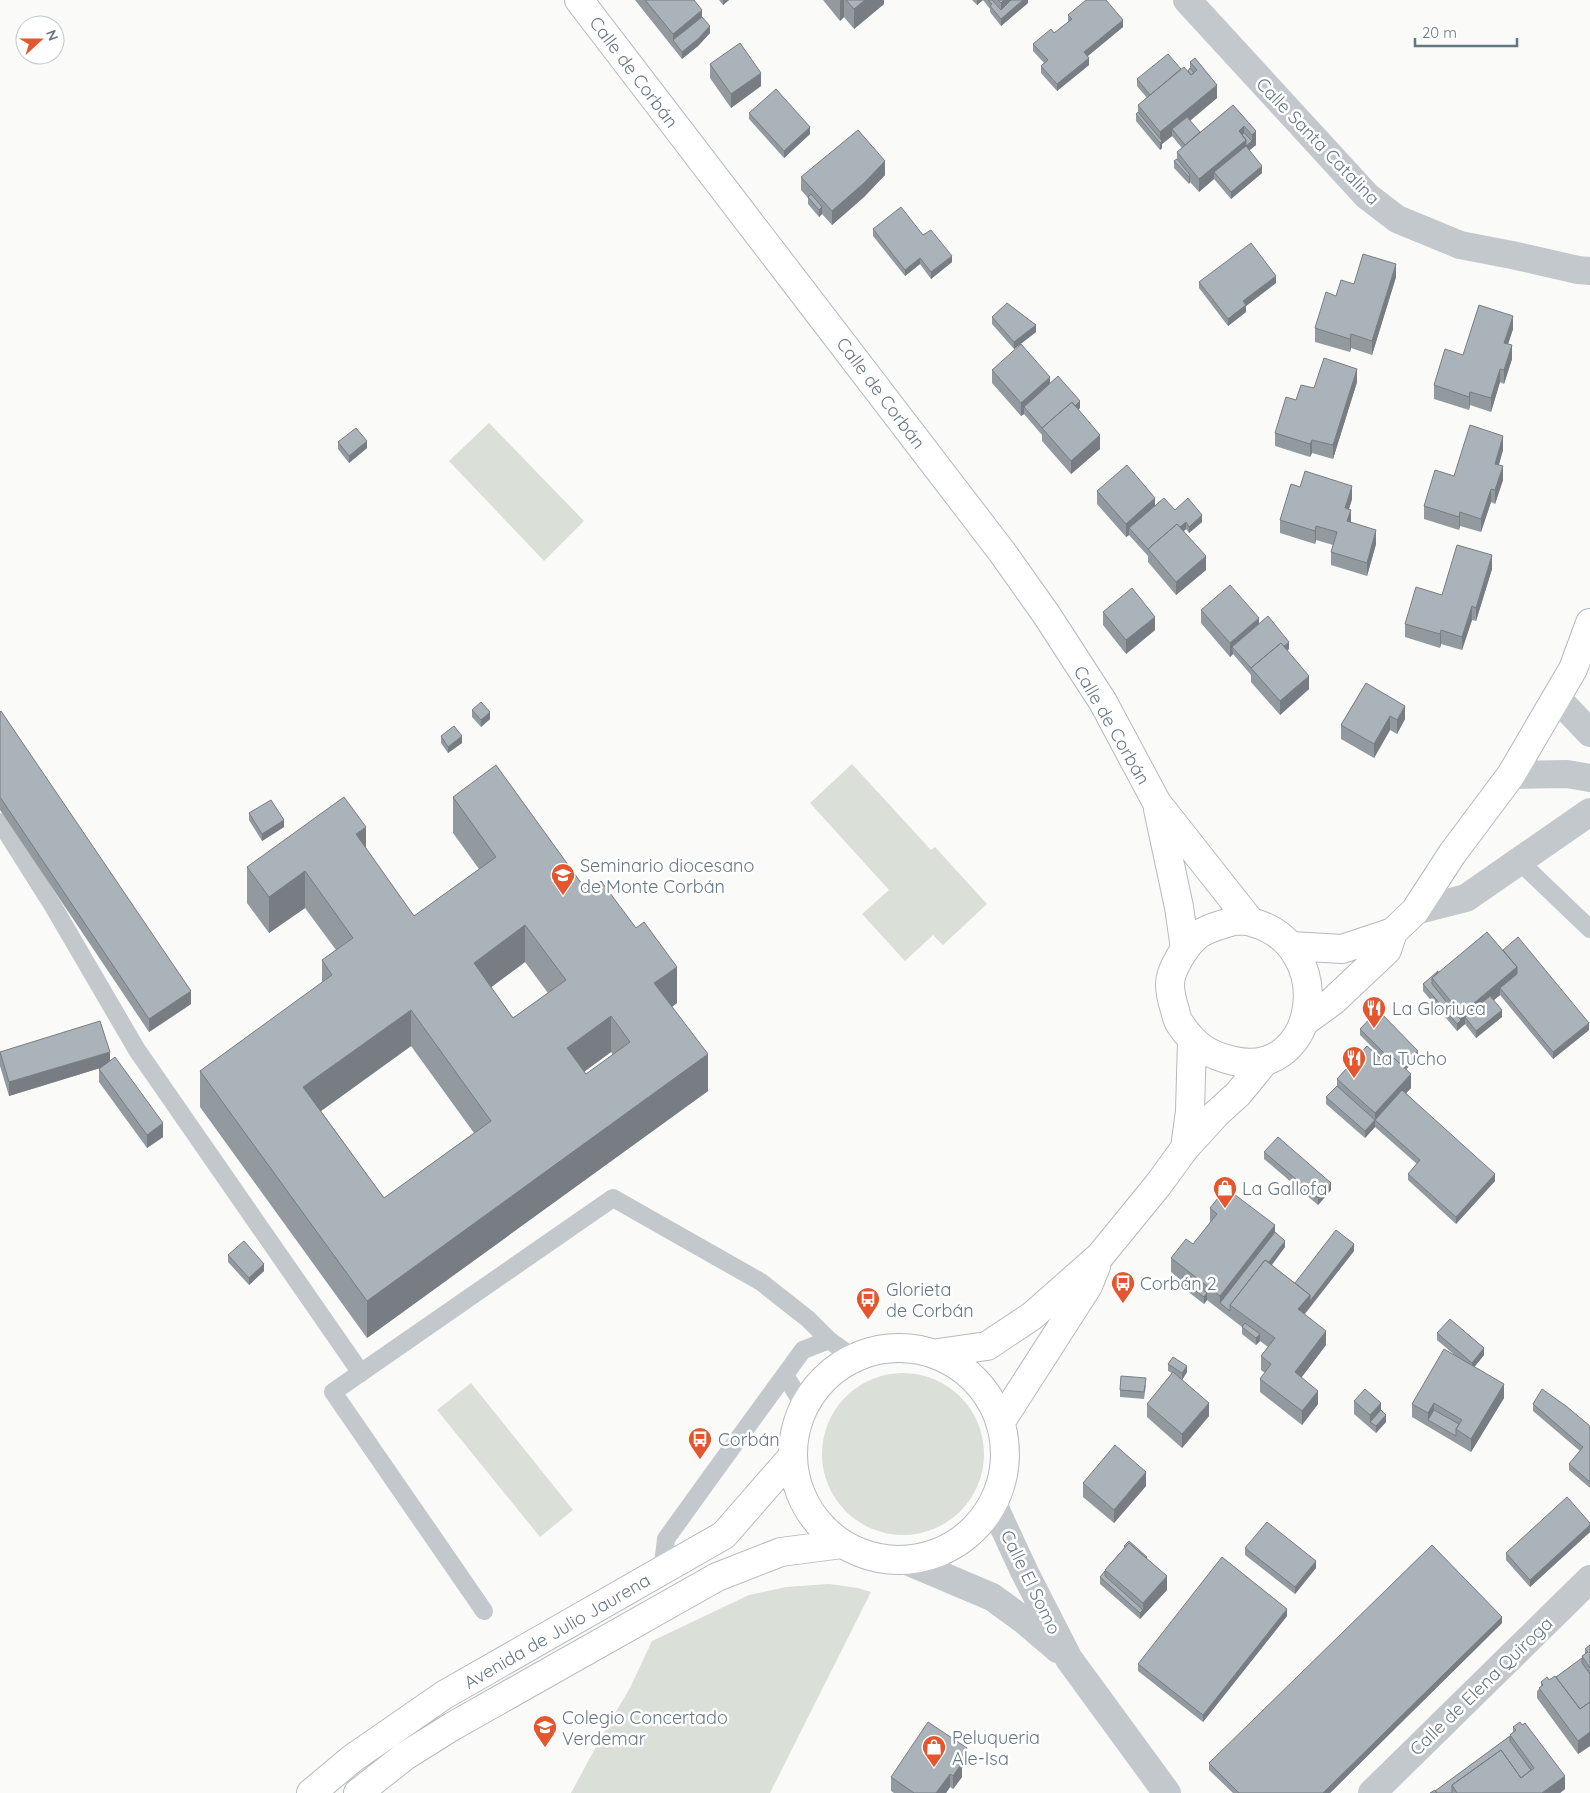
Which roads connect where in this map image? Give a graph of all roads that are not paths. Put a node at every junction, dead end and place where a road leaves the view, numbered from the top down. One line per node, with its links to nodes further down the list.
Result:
1 (580, 0): 9 (main road, Calle de Corbán)
2 (1187, 0): 3 (street, Calle Santa Catalina)
3 (1590, 271)
4 (1590, 623): 5 (main road)
5 (1557, 698): 6 (street); 7 (main road)
6 (1590, 733)
7 (1511, 775): 8 (street); 13 (main road)
8 (1590, 778)
9 (1157, 803): 14 (main road, Calle de Corbán); 18 (main road, Calle de Corbán)
10 (1590, 812): 12 (street)
11 (0, 822): 27 (lane)
12 (1519, 861): 13 (street); 15 (lane)
13 (1415, 911): 16 (main road)
14 (1250, 922): 17 (main road); 18 (main road)
15 (1590, 929)
16 (1393, 932): 17 (main road); 19 (main road)
17 (1291, 946): 19 (main road)
18 (1185, 950): 20 (main road)
19 (1304, 1022): 21 (main road)
20 (1192, 1041): 21 (main road); 22 (main road)
21 (1265, 1061): 22 (main road)
22 (1185, 1148): 23 (main road)
23 (1100, 1256): 25 (main road); 30 (main road)
24 (830, 1340): 26 (lane); 27 (lane); 28 (lane)
25 (938, 1353): 26 (main road); 30 (main road)
26 (854, 1358): 29 (main road)
27 (361, 1373): 37 (lane)
28 (785, 1375): 29 (lane); 35 (lane)
29 (804, 1406): 31 (main road)
30 (1000, 1422): 32 (main road)
31 (792, 1457): 33 (main road); 35 (main road, Avenida de Julio Jaurena)
32 (993, 1504): 34 (main road); 38 (street, Calle El Somo)
33 (842, 1544): 34 (main road); 40 (main road, Avenida de Julio Jaurena)
34 (907, 1561): 38 (street, Calle El Somo)
35 (662, 1572): 39 (main road, Avenida de Julio Jaurena)
36 (1590, 1579): 42 (street, Calle de Elena Quiroga)
37 (484, 1611)
38 (1069, 1659): 41 (street, Calle El Somo)
39 (310, 1793)
40 (358, 1793)
41 (1167, 1793)
42 (1372, 1793)

